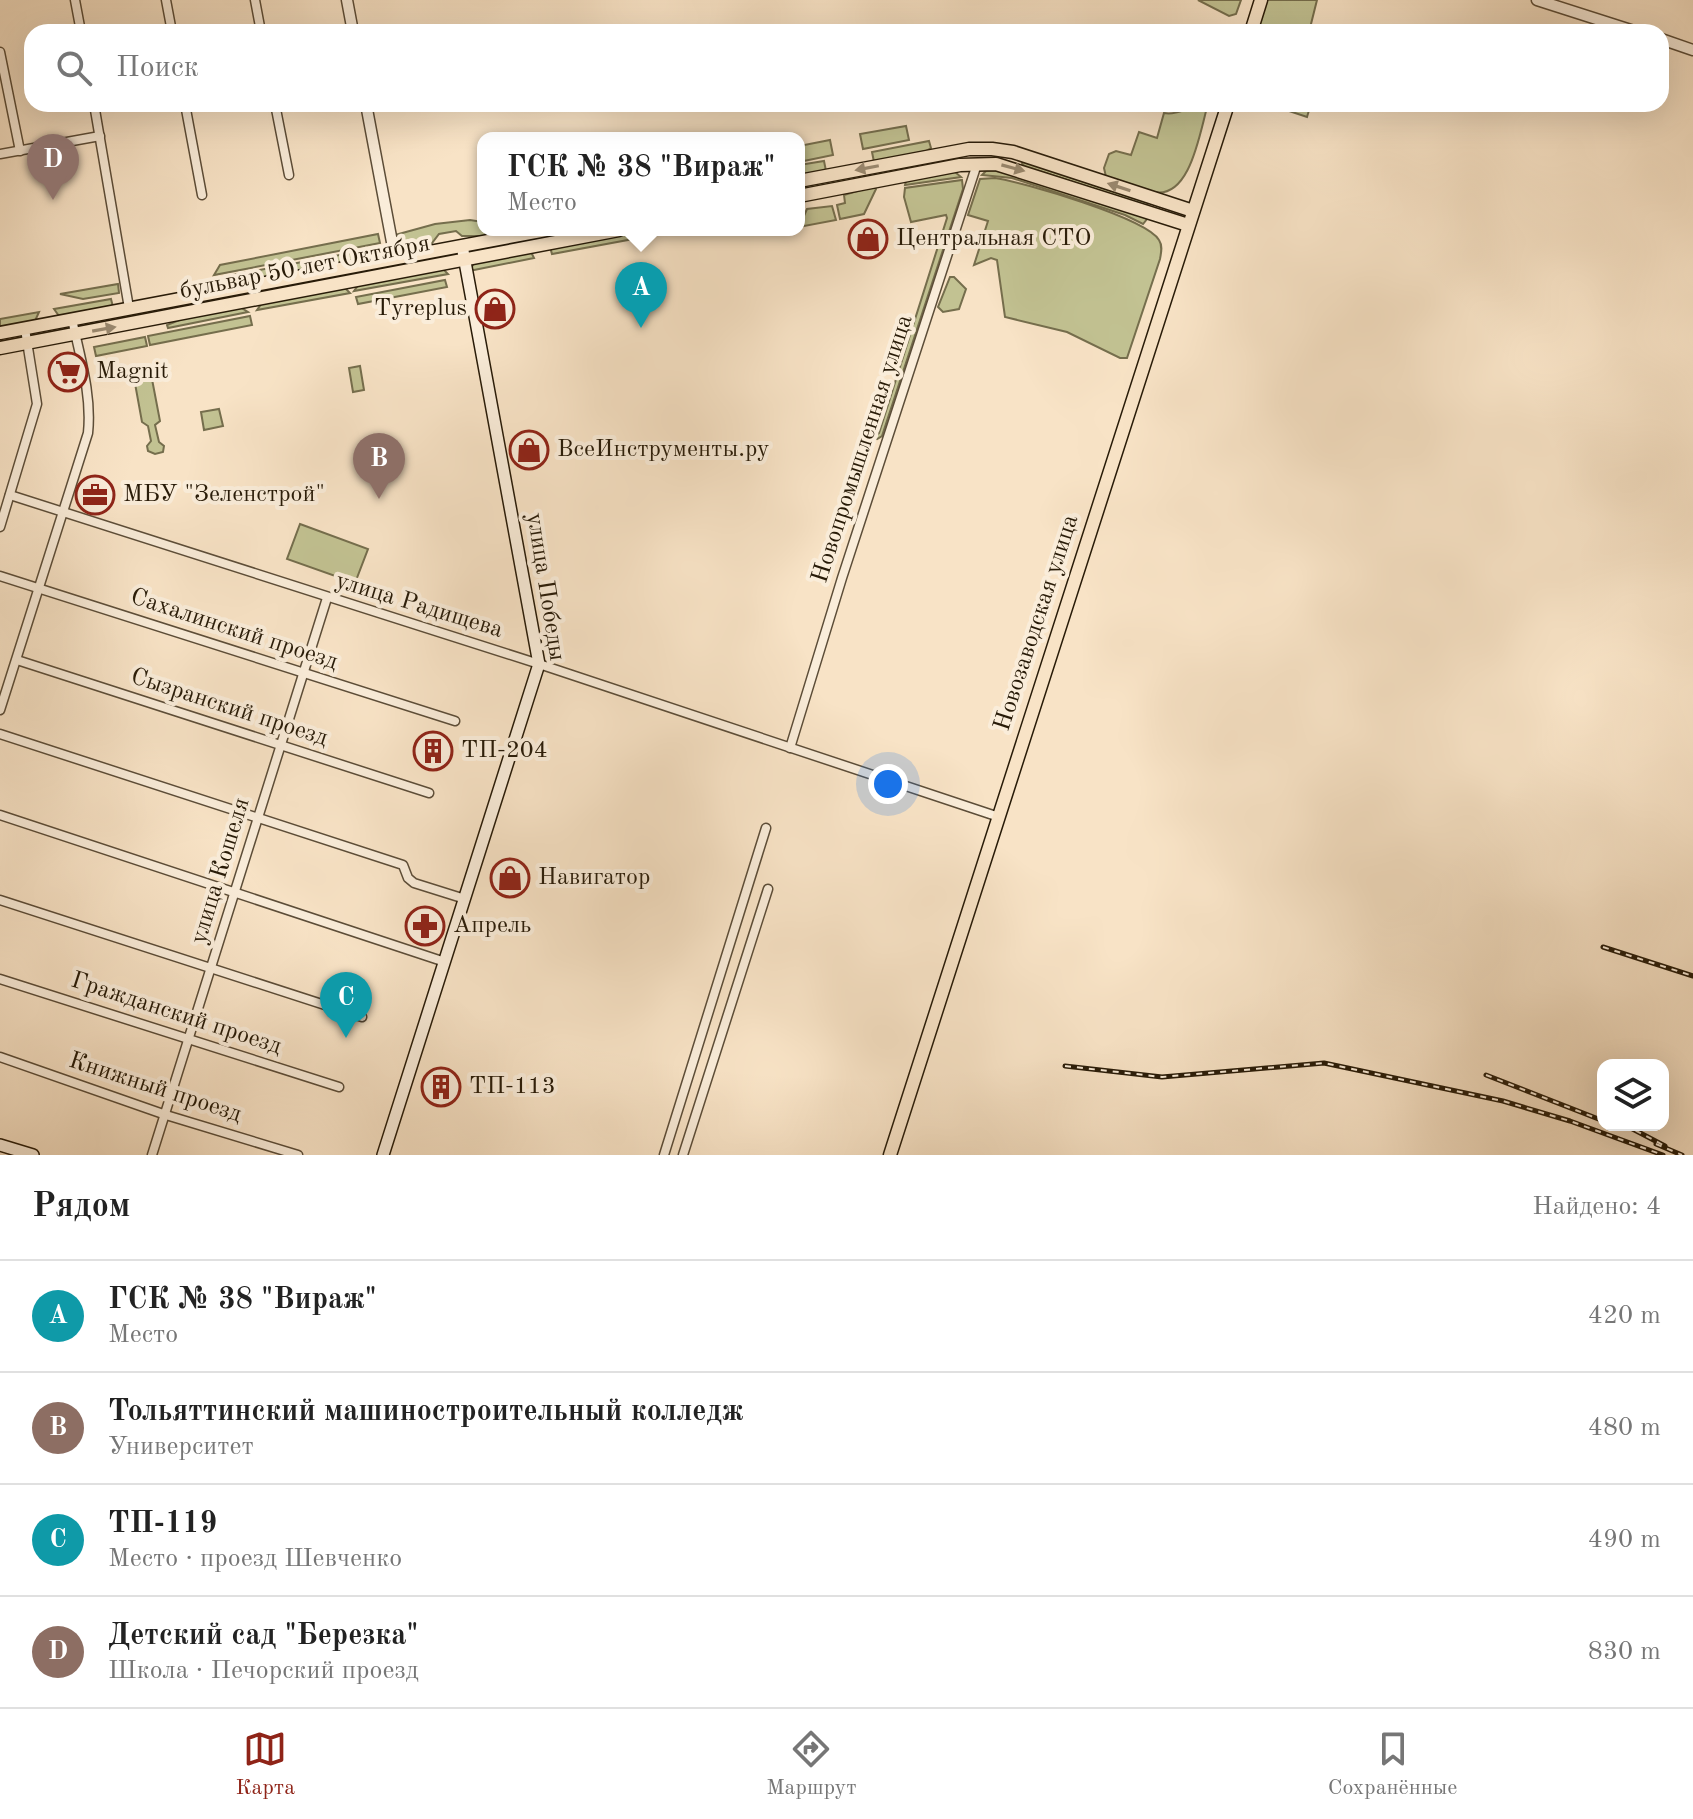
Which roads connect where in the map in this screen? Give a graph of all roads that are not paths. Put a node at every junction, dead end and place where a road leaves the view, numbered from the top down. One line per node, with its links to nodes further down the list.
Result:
1 (75, 0): 7 (street)
2 (166, 0): 8 (street)
3 (255, 0): 9 (street)
4 (347, 0): 10 (street)
5 (1261, 0): 11 (main road)
6 (1537, 0): 12 (street)
7 (80, 24)
8 (170, 24)
9 (260, 24)
10 (352, 24)
11 (1254, 24)
12 (1612, 24)
13 (1669, 42): 14 (street)
14 (1693, 50)
15 (0, 52): 22 (street)
16 (96, 112): 21 (street)
17 (186, 112): 27 (street)
18 (277, 112): 25 (street)
19 (368, 112): 36 (street)
20 (1225, 112): 31 (main road, Новозаводская улица)
21 (100, 136): 22 (street); 38 (street)
22 (20, 151): 23 (street)
23 (0, 154)
24 (977, 164): 28 (main road); 30 (main road, one-way to 30); 58 (street, Новопромышленная улица)
25 (289, 175)
26 (805, 180): 29 (main road, one-way to 26)
27 (202, 195)
28 (805, 195)
29 (1152, 198): 30 (main road); 31 (main road)
30 (1146, 211): 32 (main road)
31 (1193, 211): 32 (main road, Новозаводская улица)
32 (1188, 225): 61 (main road, Новозаводская улица)
33 (514, 236): 35 (main road, бульвар 50 лет Октября)
34 (573, 236): 37 (main road, бульвар 50 лет Октября)
35 (462, 246): 36 (main road, бульвар 50 лет Октября); 37 (main road, улица Победы)
36 (395, 258): 38 (main road, бульвар 50 лет Октября)
37 (464, 260): 42 (main road, бульвар 50 лет Октября, one-way to 37); 52 (main road, улица Победы)
38 (129, 308): 39 (main road, бульвар 50 лет Октября)
39 (72, 319): 40 (main road, бульвар 50 лет Октября); 42 (street)
40 (25, 329): 41 (main road, бульвар 50 лет Октября); 43 (street)
41 (0, 333)
42 (75, 334): 43 (main road, бульвар 50 лет Октября); 46 (street)
43 (27, 343): 44 (main road, бульвар 50 лет Октября); 45 (street)
44 (0, 348)
45 (10, 495): 46 (street, улица Радищева); 47 (street)
46 (63, 513): 49 (street); 50 (street, улица Радищева)
47 (0, 527)
48 (0, 576): 49 (street, Сахалинский проезд)
49 (38, 588): 51 (street); 53 (street, Сахалинский проезд)
50 (327, 598): 52 (street, улица Радищева); 53 (street, улица Кошеля)
51 (17, 660): 54 (street); 57 (street, Сызранский проезд)
52 (539, 664): 58 (street, улица Радищева); 66 (main road, улица Победы)
53 (303, 673): 55 (street, Сахалинский проезд); 57 (street, улица Кошеля)
54 (0, 710)
55 (455, 721)
56 (0, 734): 62 (street)
57 (280, 745): 59 (street, Сызранский проезд); 62 (street, улица Кошеля)
58 (790, 748): 61 (street, улица Радищева)
59 (429, 793)
60 (0, 815): 65 (street)
61 (999, 817): 83 (main road, Новозаводская улица)
62 (258, 818): 65 (street, улица Кошеля); 66 (street)
63 (766, 828): 81 (street)
64 (768, 889): 82 (street)
65 (234, 893): 68 (street); 69 (street, улица Кошеля)
66 (465, 899): 68 (main road, улица Победы)
67 (0, 900): 69 (street)
68 (445, 962): 80 (main road, улица Победы)
69 (213, 968): 71 (street); 72 (street, улица Кошеля)
70 (0, 979): 72 (street, Гражданский проезд)
71 (362, 1017)
72 (189, 1038): 74 (street, Гражданский проезд); 75 (street, улица Кошеля)
73 (0, 1057): 75 (street, Книжный проезд)
74 (339, 1087)
75 (166, 1115): 78 (street, улица Кошеля); 79 (street, Книжный проезд)
76 (0, 1145): 77 (main road)
77 (33, 1155)
78 (152, 1155)
79 (298, 1155)
80 (383, 1155)
81 (664, 1155)
82 (683, 1155)
83 (890, 1155)

